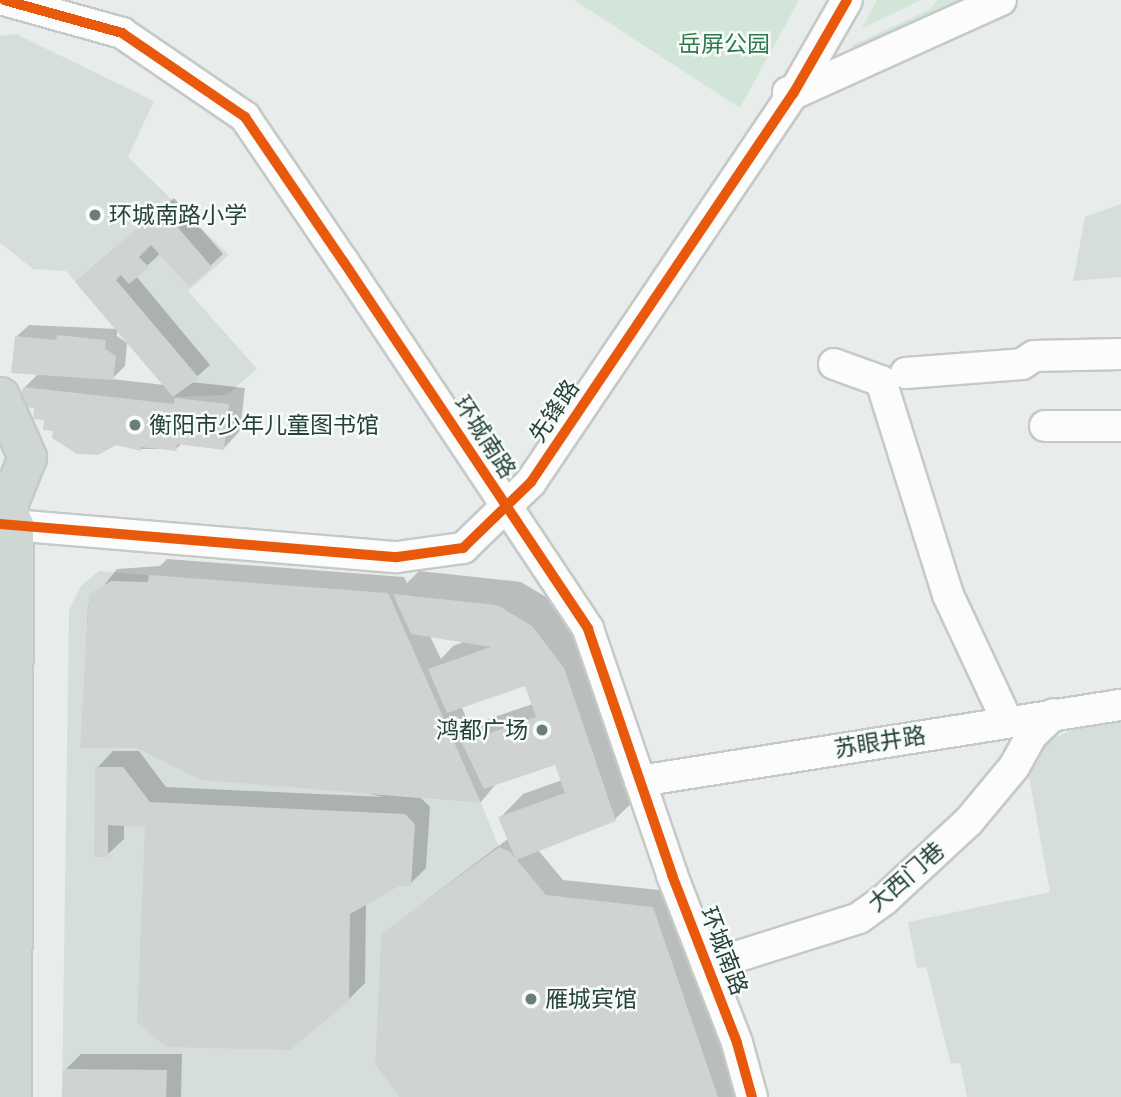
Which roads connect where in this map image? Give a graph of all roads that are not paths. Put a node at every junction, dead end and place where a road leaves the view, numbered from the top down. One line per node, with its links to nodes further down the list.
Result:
1 (4, 0): 12 (street, 环城南路)
2 (834, 0): 5 (street, 先锋路)
3 (847, 0): 5 (street, 先锋路)
4 (1001, 0): 5 (street)
5 (788, 92): 12 (street, 先锋路)
6 (1121, 354): 8 (street)
7 (835, 364): 16 (street)
8 (906, 373)
9 (0, 396): 13 (main road)
10 (1045, 426): 11 (street)
11 (1121, 426)
12 (502, 501): 13 (street, 先锋路); 17 (street, 环城南路)
13 (4, 510): 19 (main road)
14 (1121, 705): 15 (street, 苏眼井路)
15 (1054, 714): 16 (street, 苏眼井路); 18 (street, 大西门巷)
16 (1007, 721): 17 (street, 苏眼井路)
17 (640, 781): 18 (street, 环城南路)
18 (707, 966): 20 (street, 环城南路)
19 (12, 1097)
20 (752, 1097)

